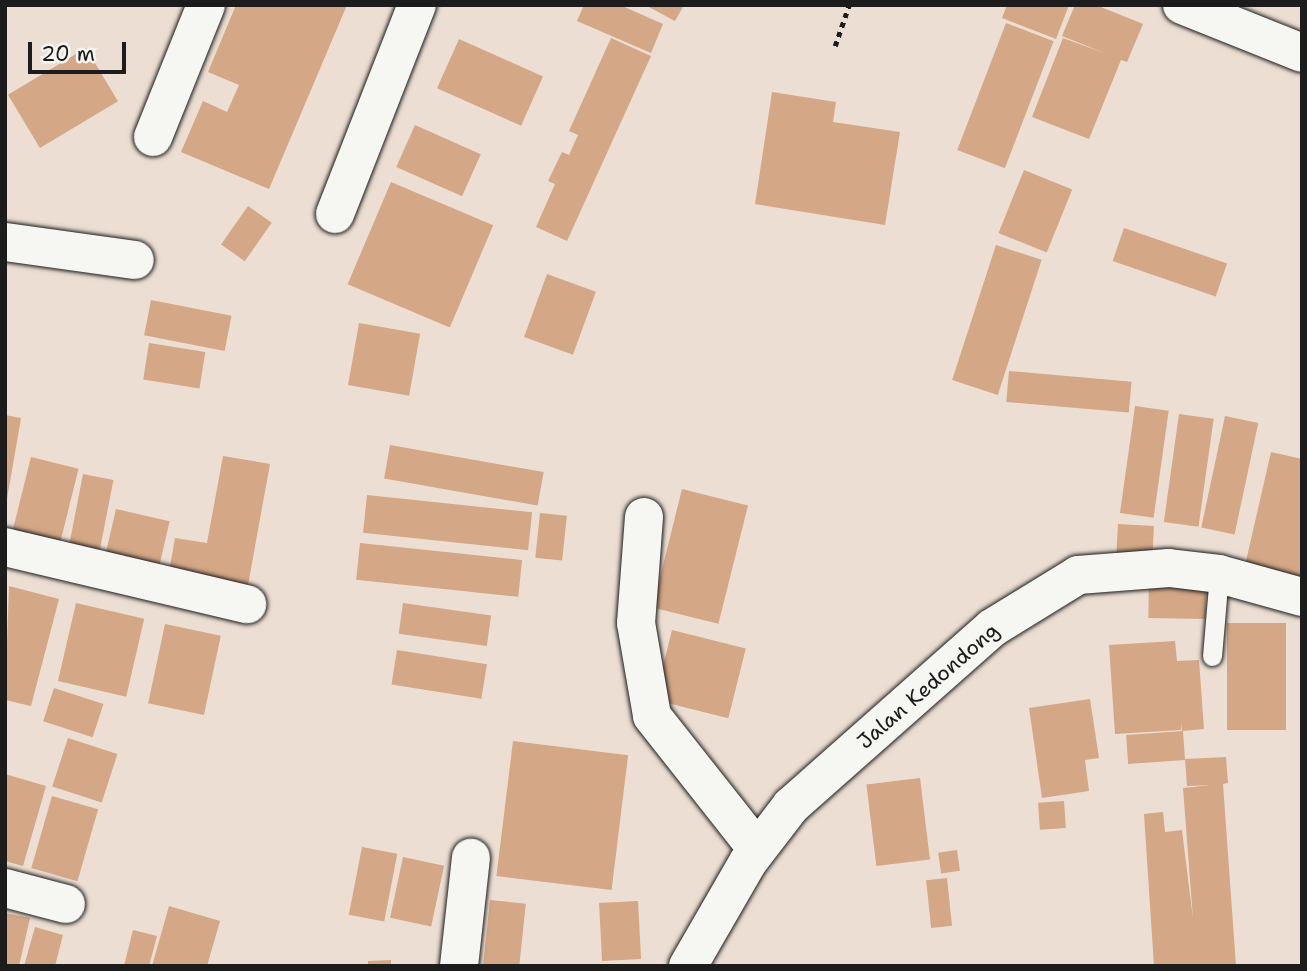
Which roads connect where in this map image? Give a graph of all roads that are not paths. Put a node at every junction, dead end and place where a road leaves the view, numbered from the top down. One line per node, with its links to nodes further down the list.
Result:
1 (206, 5): 5 (street)
2 (417, 5): 6 (street)
3 (1182, 5): 4 (street)
4 (1302, 53)
5 (153, 137)
6 (335, 214)
7 (5, 242): 8 (street)
8 (135, 260)
9 (644, 517): 15 (street)
10 (5, 547): 13 (street)
11 (1219, 574): 12 (street, Jalan Kedondong); 14 (lane); 15 (street, Jalan Kedondong)
12 (1302, 597)
13 (247, 604)
14 (1212, 656)
15 (757, 849): 20 (street, Jalan Kedondong)
16 (471, 858): 19 (street)
17 (5, 888): 18 (street)
18 (66, 904)
19 (459, 966)
20 (688, 966)

